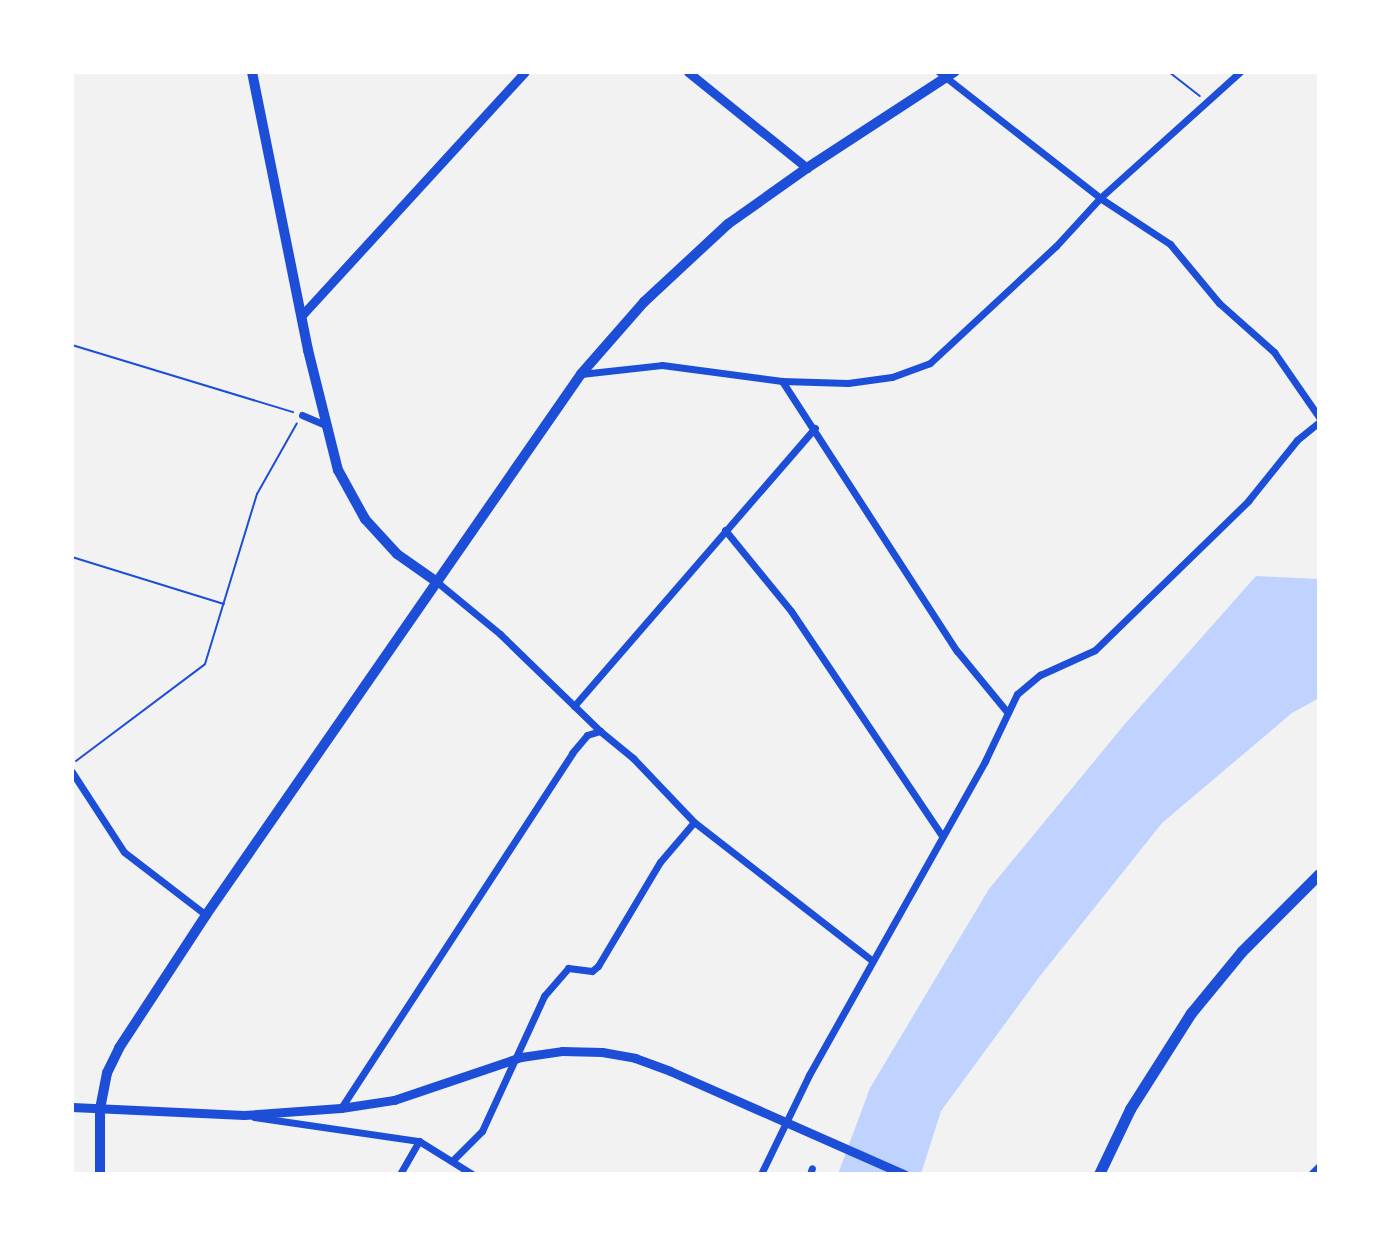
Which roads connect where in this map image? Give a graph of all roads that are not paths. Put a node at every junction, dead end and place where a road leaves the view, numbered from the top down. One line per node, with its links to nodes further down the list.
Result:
1 (252, 72): 8 (main road)
2 (525, 72): 8 (street)
3 (688, 72): 6 (street)
4 (1240, 72): 7 (street)
5 (946, 74): 6 (main road); 7 (street)
6 (807, 168): 9 (main road)
7 (1100, 198): 10 (street); 12 (street)
8 (303, 314): 13 (main road)
9 (581, 374): 10 (street); 16 (main road)
10 (782, 381): 14 (street)
11 (302, 415): 13 (street)
12 (1319, 420): 18 (street)
13 (326, 425): 16 (main road)
14 (815, 428): 15 (street); 18 (street)
15 (725, 530): 17 (street); 22 (street)
16 (437, 582): 17 (street); 24 (main road)
17 (574, 706): 19 (street)
18 (1008, 713): 22 (street)
19 (600, 731): 21 (street); 27 (street)
20 (72, 772): 24 (street)
21 (694, 822): 25 (street); 31 (street)
22 (942, 836): 25 (street)
23 (1319, 874): 38 (main road)
24 (206, 915): 28 (main road)
25 (871, 960): 36 (street)
26 (72, 1107): 28 (street)
27 (341, 1108): 29 (street); 37 (street)
28 (100, 1109): 29 (street); 33 (main road)
29 (244, 1115): 30 (street)
30 (419, 1141): 31 (street); 34 (street)
31 (453, 1160): 35 (street)
32 (1319, 1166): 39 (street)
33 (100, 1174)
34 (400, 1174)
35 (472, 1174)
36 (761, 1174)
37 (904, 1174)
38 (1099, 1174)
39 (1311, 1174)

